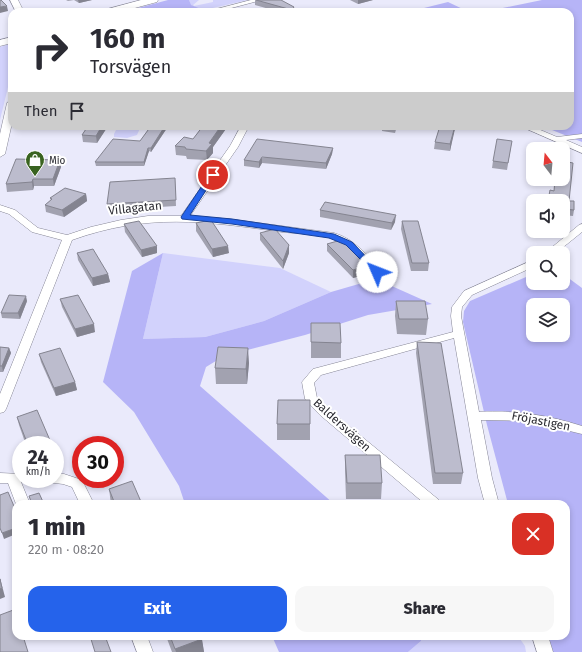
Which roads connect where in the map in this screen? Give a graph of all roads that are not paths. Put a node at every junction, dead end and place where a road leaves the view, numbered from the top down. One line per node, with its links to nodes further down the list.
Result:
1 (153, 0): 3 (highway)
2 (259, 0): 4 (street)
3 (123, 8)
4 (225, 8)
5 (8, 121): 11 (street)
6 (243, 130): 13 (street)
7 (534, 130): 9 (street)
8 (582, 136): 9 (street)
9 (556, 139): 10 (street)
10 (582, 150)
11 (0, 154)
12 (0, 208): 15 (street)
13 (185, 217): 15 (street, Villagatan); 18 (street, Villagatan)
14 (582, 227): 16 (street)
15 (68, 238): 20 (street)
16 (559, 246)
17 (526, 266): 19 (street)
18 (377, 272)
19 (458, 334): 21 (street); 27 (street, Baldersvägen)
20 (0, 409)
21 (475, 416): 22 (street, Fröjastigen); 28 (street)
22 (582, 430)
23 (11, 478): 25 (street)
24 (64, 479): 26 (street)
25 (21, 500)
26 (85, 500)
27 (429, 500)
28 (491, 500)
29 (140, 640): 31 (street)
30 (541, 640): 32 (street)
31 (145, 652)
32 (544, 652)

